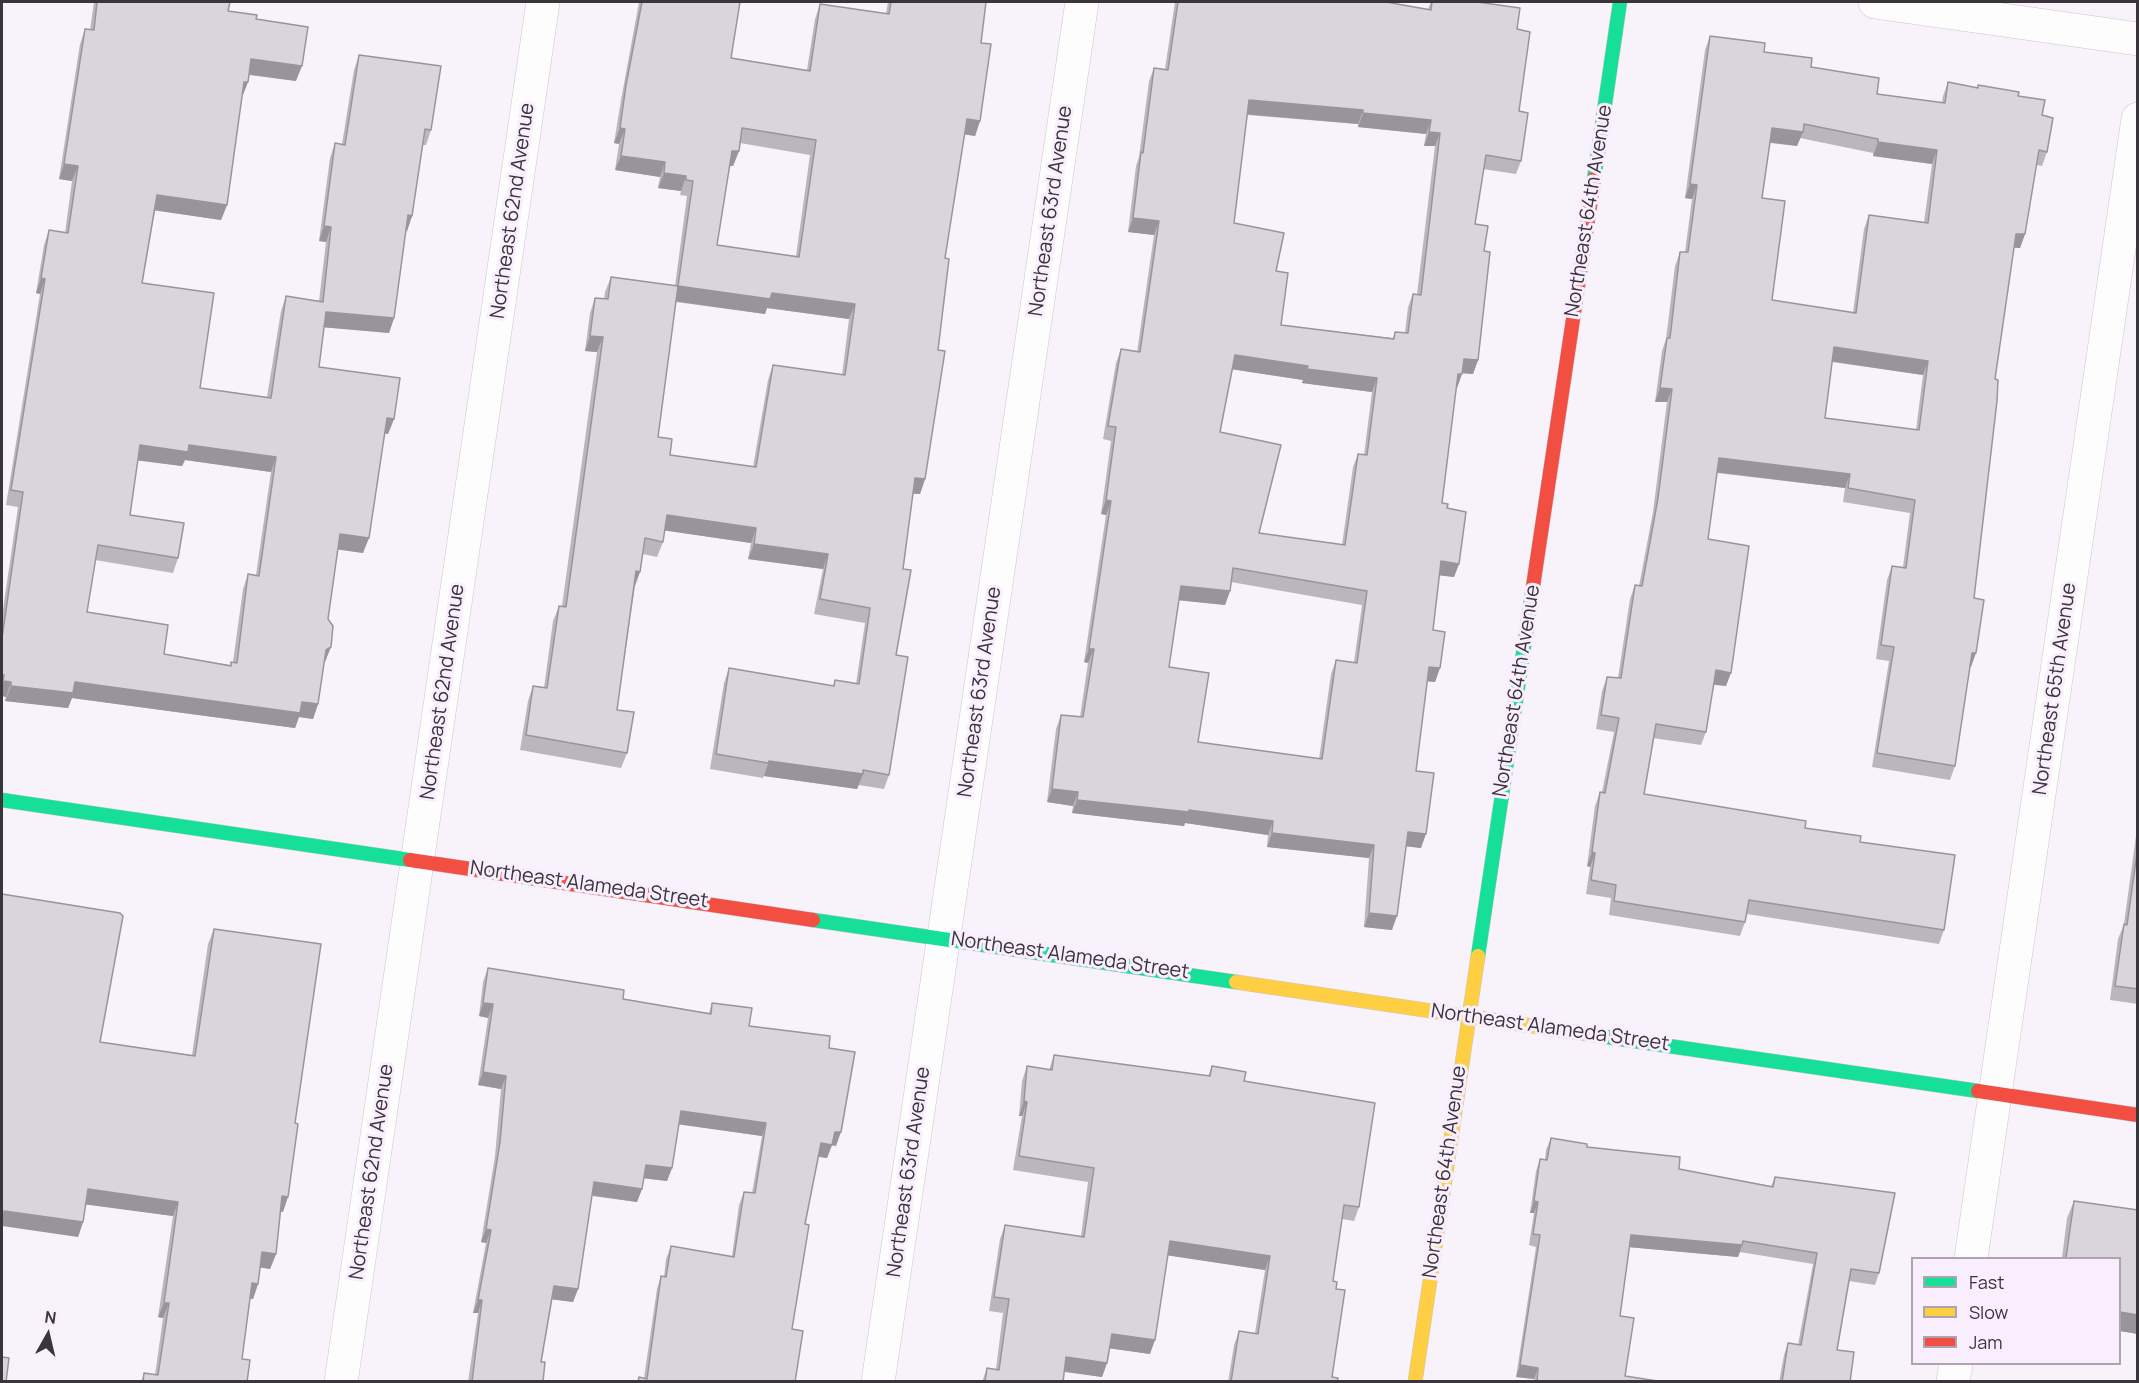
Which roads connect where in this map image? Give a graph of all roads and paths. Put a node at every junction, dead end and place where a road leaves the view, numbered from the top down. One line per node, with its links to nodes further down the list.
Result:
1 (543, 2): 8 (street, Northeast 62nd Avenue)
2 (1082, 2): 9 (street, Northeast 63rd Avenue)
3 (1620, 2): 10 (street, Northeast 64th Avenue)
4 (1875, 2): 5 (street)
5 (2138, 39)
6 (2138, 119): 11 (street, Northeast 65th Avenue)
7 (2, 800): 8 (street, Northeast Alameda Street)
8 (418, 860): 9 (street, Northeast Alameda Street); 15 (street, Northeast 62nd Avenue)
9 (944, 938): 10 (street, Northeast Alameda Street); 16 (street, Northeast 63rd Avenue)
10 (1468, 1016): 11 (street, Northeast Alameda Street); 17 (street, Northeast 64th Avenue)
11 (1996, 1094): 12 (street, Northeast Alameda Street); 13 (street, Northeast 65th Avenue)
12 (2138, 1115)
13 (1971, 1257)
14 (1956, 1365): 18 (street)
15 (341, 1382)
16 (878, 1382)
17 (1415, 1382)
18 (1953, 1382)

